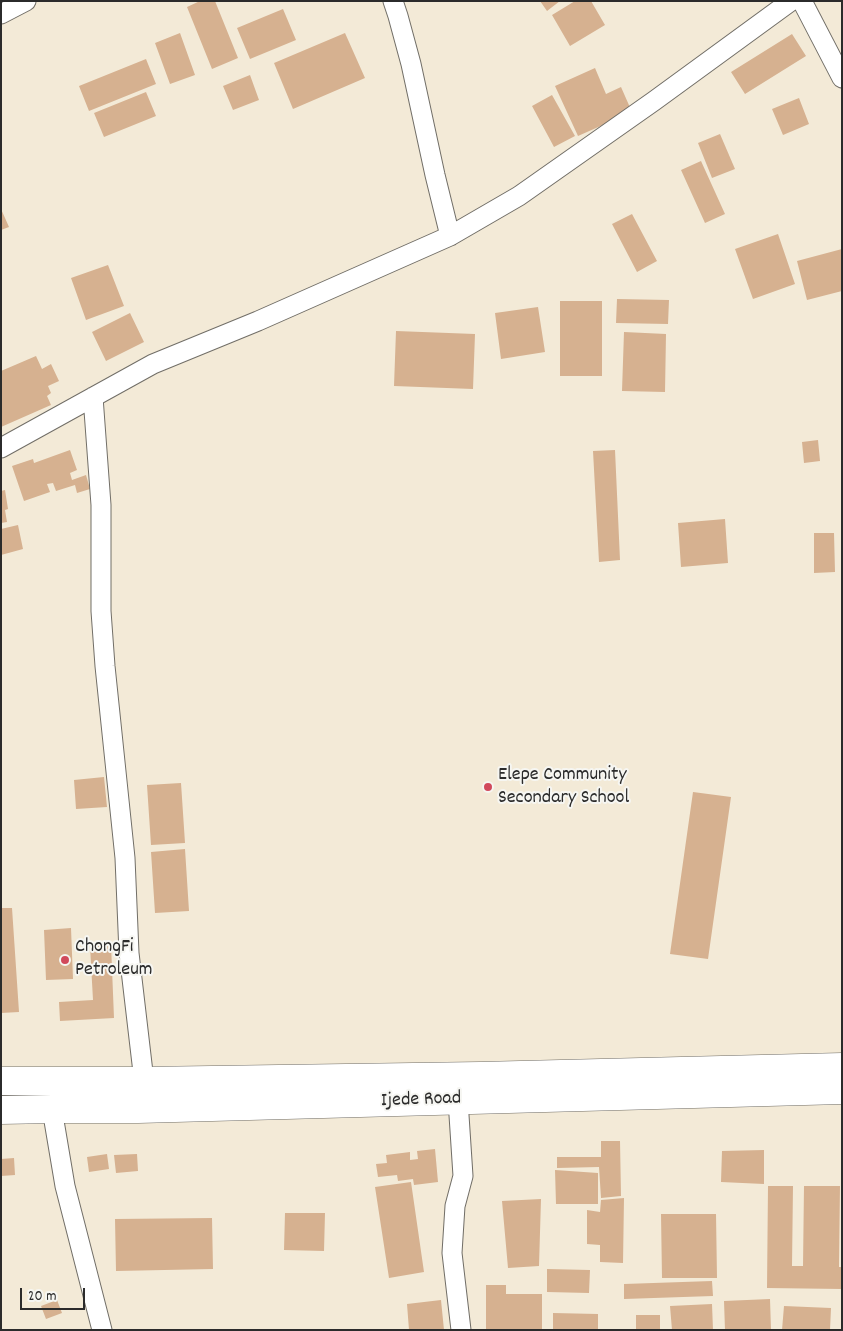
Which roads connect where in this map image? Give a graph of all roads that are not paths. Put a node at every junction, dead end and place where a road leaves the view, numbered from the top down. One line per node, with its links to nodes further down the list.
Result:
1 (26, 1): 5 (street)
2 (393, 1): 7 (street)
3 (791, 1): 7 (street)
4 (802, 1): 6 (street)
5 (1, 14)
6 (842, 78)
7 (450, 236): 8 (street)
8 (93, 397): 9 (street); 12 (street)
9 (1, 448)
10 (842, 1067): 12 (main road, Ijede Road)
11 (1, 1081): 12 (main road, Ijede Road)
12 (144, 1081)
13 (842, 1090): 14 (main road, Ijede Road)
14 (458, 1100): 15 (main road, Ijede Road); 18 (street)
15 (52, 1109): 16 (main road, Ijede Road); 17 (street)
16 (1, 1110)
17 (102, 1330)
18 (460, 1330)

